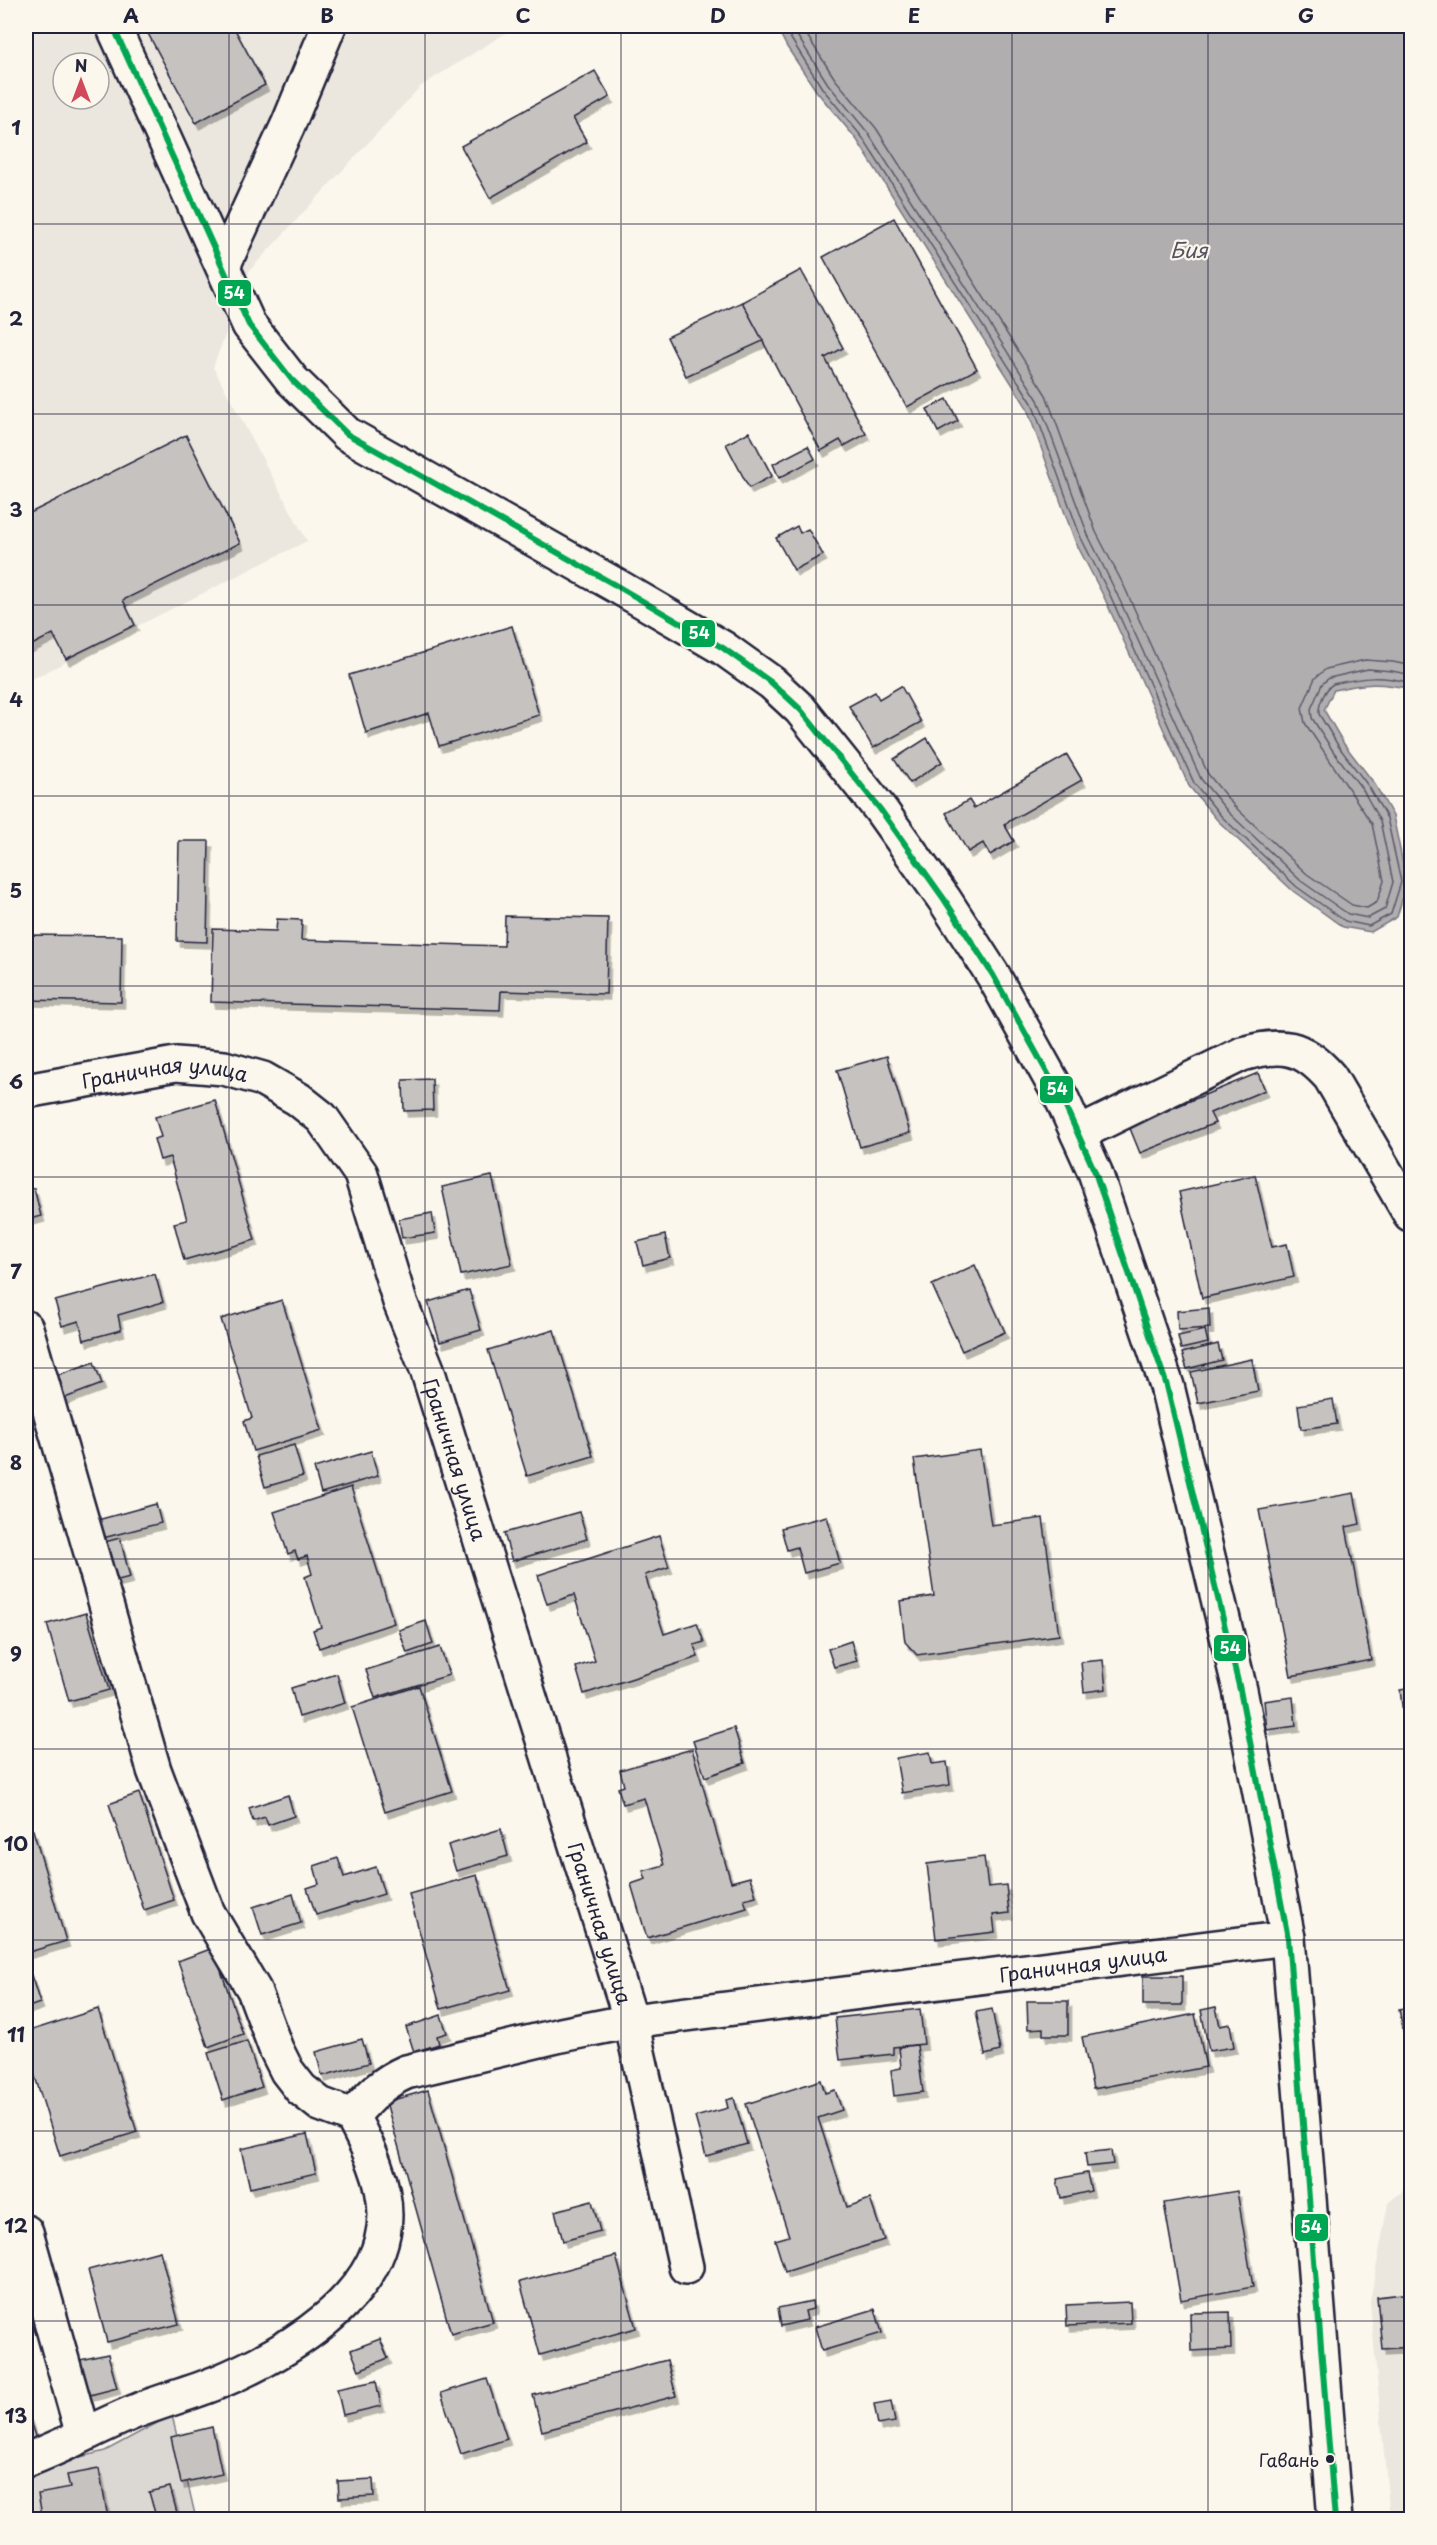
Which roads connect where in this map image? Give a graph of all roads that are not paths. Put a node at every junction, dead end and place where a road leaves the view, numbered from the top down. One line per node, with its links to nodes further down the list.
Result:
1 (113, 26): 3 (street)
2 (329, 26): 3 (street)
3 (223, 266): 5 (street)
4 (26, 1091): 9 (street, Граничная улица)
5 (1078, 1134): 6 (street); 8 (street)
6 (1410, 1214)
7 (26, 1328): 10 (street)
8 (1288, 1938): 9 (street, Граничная улица); 15 (street)
9 (632, 2021): 10 (street); 12 (street)
10 (352, 2116): 13 (street)
11 (26, 2232): 13 (street)
12 (686, 2267)
13 (83, 2435): 14 (street)
14 (26, 2460)
15 (1335, 2520)

